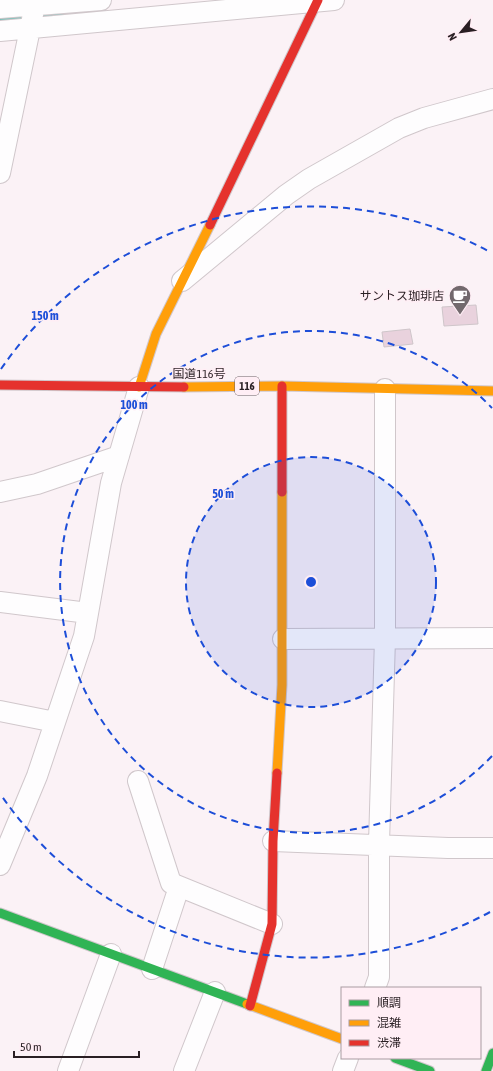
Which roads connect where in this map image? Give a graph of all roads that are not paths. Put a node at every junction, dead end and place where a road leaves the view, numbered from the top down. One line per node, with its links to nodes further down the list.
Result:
1 (101, 0): 3 (street)
2 (323, 0): 5 (street); 9 (main road)
3 (35, 2): 4 (street); 5 (street)
4 (0, 8)
5 (29, 28): 6 (street); 8 (street)
6 (0, 31)
7 (493, 99): 9 (street)
8 (0, 173)
9 (181, 282): 11 (main road)
10 (0, 385): 11 (main road, 国道116号 / 116)
11 (138, 386): 12 (main road, 国道116号 / 116); 15 (street)
12 (282, 386): 13 (main road, 国道116号 / 116); 21 (main road)
13 (384, 389): 14 (main road, 国道116号 / 116); 19 (street)
14 (493, 391)
15 (119, 456): 16 (street); 18 (street)
16 (0, 492)
17 (0, 602): 18 (street)
18 (88, 613): 23 (street)
19 (385, 638): 20 (street); 21 (street); 26 (street)
20 (493, 638)
21 (283, 639): 25 (main road)
22 (0, 711): 23 (street)
23 (55, 722): 28 (street)
24 (138, 781): 29 (street)
25 (274, 841): 26 (street); 31 (main road)
26 (379, 844): 27 (street); 34 (street)
27 (493, 848)
28 (0, 865)
29 (179, 887): 31 (street); 33 (street)
30 (0, 913): 32 (main road)
31 (272, 924): 36 (main road)
32 (111, 954): 33 (main road); 41 (street)
33 (152, 969): 35 (main road)
34 (375, 987)
35 (215, 992): 36 (main road); 42 (street)
36 (250, 1006): 37 (main road)
37 (341, 1039)
38 (493, 1053): 45 (main road)
39 (348, 1059): 43 (street)
40 (398, 1059): 44 (main road)
41 (68, 1071)
42 (184, 1071)
43 (343, 1071)
44 (430, 1071)
45 (486, 1071)

